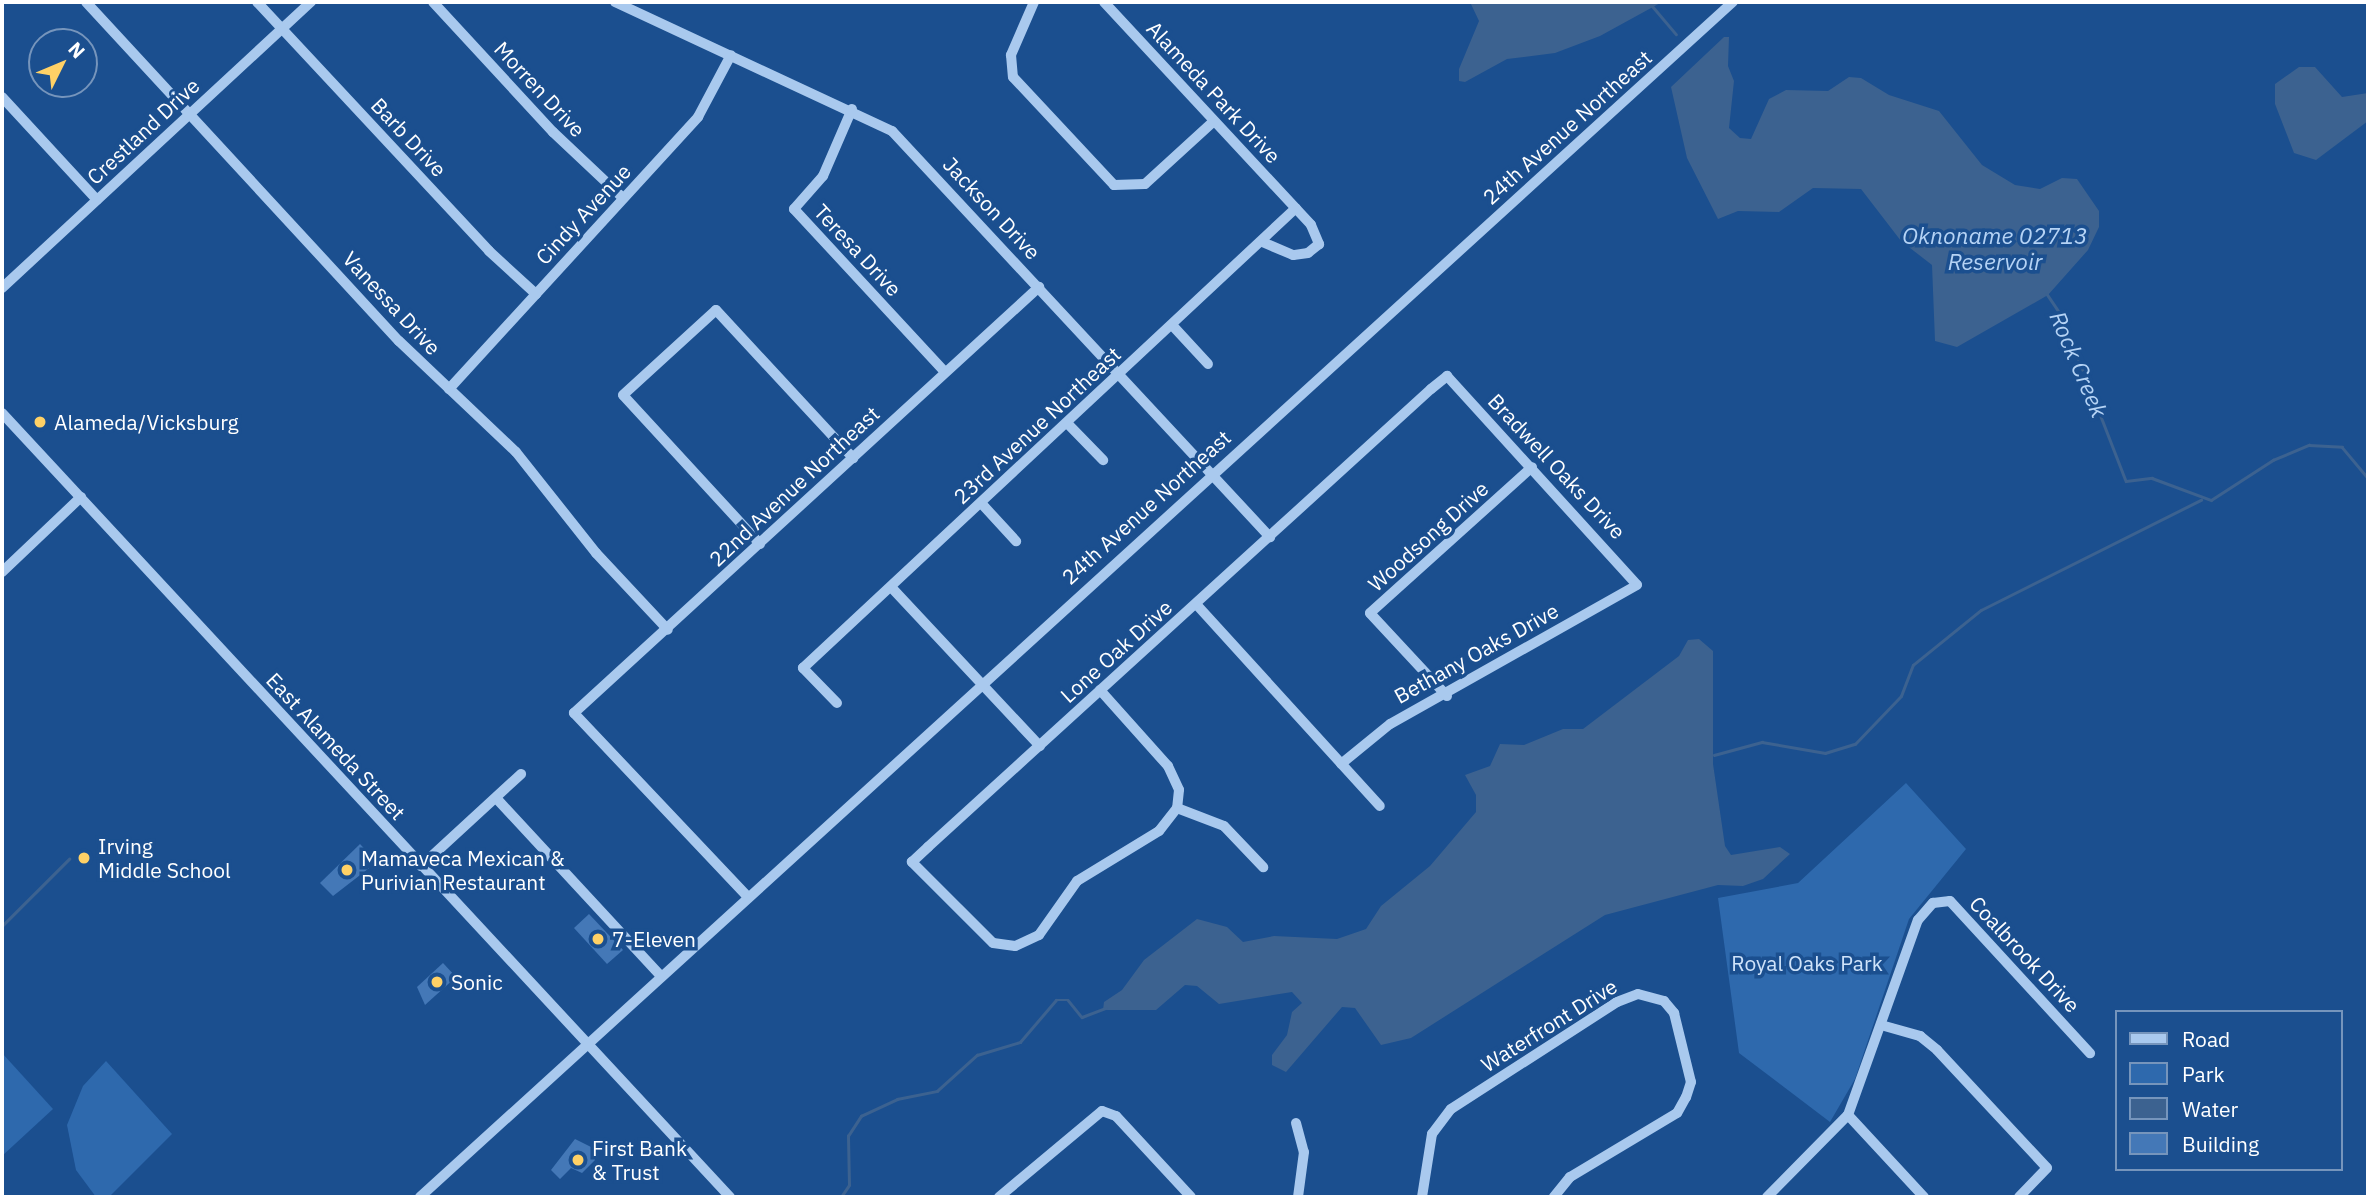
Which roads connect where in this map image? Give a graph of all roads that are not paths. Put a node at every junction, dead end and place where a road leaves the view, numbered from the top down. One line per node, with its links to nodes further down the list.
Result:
1 (86, 2): 13 (street, Vanessa Drive)
2 (257, 2): 9 (street, Barb Drive)
3 (311, 2): 9 (street, Crestland Drive)
4 (433, 2): 15 (street, Morren Drive)
5 (615, 2): 10 (street, Jackson Drive)
6 (1034, 2): 14 (street)
7 (1104, 2): 14 (street, Alameda Park Drive)
8 (1733, 2): 33 (street, 24th Avenue Northeast)
9 (282, 29): 13 (street, Crestland Drive); 21 (street, Barb Drive)
10 (731, 55): 12 (street, Jackson Drive); 15 (street, Cindy Avenue)
11 (2, 97): 16 (street)
12 (852, 109): 20 (street, Jackson Drive); 24 (street, Teresa Drive)
13 (189, 113): 16 (street, Crestland Drive); 27 (street, Vanessa Drive)
14 (1214, 121): 17 (street, Alameda Park Drive)
15 (624, 198): 21 (street, Cindy Avenue)
16 (97, 200): 19 (street, Crestland Drive)
17 (1296, 208): 18 (street, 23rd Avenue Northeast); 18 (street, Alameda Park Drive)
18 (1262, 242): 22 (street, 23rd Avenue Northeast)
19 (3, 285)
20 (1039, 287): 24 (street, 22nd Avenue Northeast); 25 (street, Jackson Drive)
21 (536, 294): 27 (street, Cindy Avenue)
22 (1172, 325): 23 (street); 25 (street, 23rd Avenue Northeast)
23 (1208, 364)
24 (945, 372): 30 (street, 22nd Avenue Northeast)
25 (1119, 375): 29 (street, 23rd Avenue Northeast); 33 (street, Jackson Drive)
26 (1447, 376): 32 (street, Bradwell Oaks Drive); 36 (street, Lone Oak Drive)
27 (449, 389): 43 (street, Vanessa Drive)
28 (2, 413): 34 (street, East Alameda Street)
29 (1067, 422): 31 (street); 35 (street, 23rd Avenue Northeast)
30 (853, 458): 38 (street, 22nd Avenue Northeast); 38 (street)
31 (1103, 460)
32 (1532, 467): 40 (street, Bradwell Oaks Drive); 46 (street, Woodsong Drive)
33 (1212, 472): 36 (street, Jackson Drive); 44 (street, 24th Avenue Northeast)
34 (81, 497): 39 (street); 54 (street, East Alameda Street)
35 (981, 503): 37 (street); 41 (street, 23rd Avenue Northeast)
36 (1270, 537): 42 (street, Lone Oak Drive)
37 (1016, 541)
38 (760, 544): 43 (street, 22nd Avenue Northeast)
39 (2, 572)
40 (1637, 585): 46 (street, Bethany Oaks Drive)
41 (891, 587): 44 (street); 47 (street, 23rd Avenue Northeast)
42 (1196, 604): 45 (street, Lone Oak Drive); 49 (street)
43 (668, 629): 56 (street, 22nd Avenue Northeast)
44 (982, 682): 48 (street); 56 (street, 24th Avenue Northeast)
45 (1100, 691): 48 (street, Lone Oak Drive); 53 (street)
46 (1447, 696): 49 (street, Bethany Oaks Drive)
47 (837, 704)
48 (1040, 746): 53 (street, Lone Oak Drive)
49 (1340, 764): 52 (street)
50 (521, 774): 51 (street)
51 (497, 799): 54 (street); 57 (street)
52 (1380, 806)
53 (1177, 808): 55 (street)
54 (421, 866): 59 (street, East Alameda Street)
55 (1263, 867)
56 (747, 896): 57 (street, 24th Avenue Northeast)
57 (661, 976): 59 (street, 24th Avenue Northeast)
58 (1881, 1025): 60 (street, Coalbrook Drive); 61 (street, Coalbrook Drive); 72 (street)
59 (587, 1043): 65 (street, 24th Avenue Northeast); 66 (street, East Alameda Street)
60 (2090, 1054)
61 (1848, 1115): 63 (street, Coalbrook Drive); 71 (street)
62 (1296, 1123): 68 (street)
63 (1774, 1195)
64 (1189, 1196): 67 (street)
65 (420, 1197)
66 (730, 1197)
67 (999, 1197)
68 (1298, 1197)
69 (1422, 1197): 70 (street, Waterfront Drive)
70 (1554, 1197)
71 (1924, 1197)
72 (2019, 1197)

